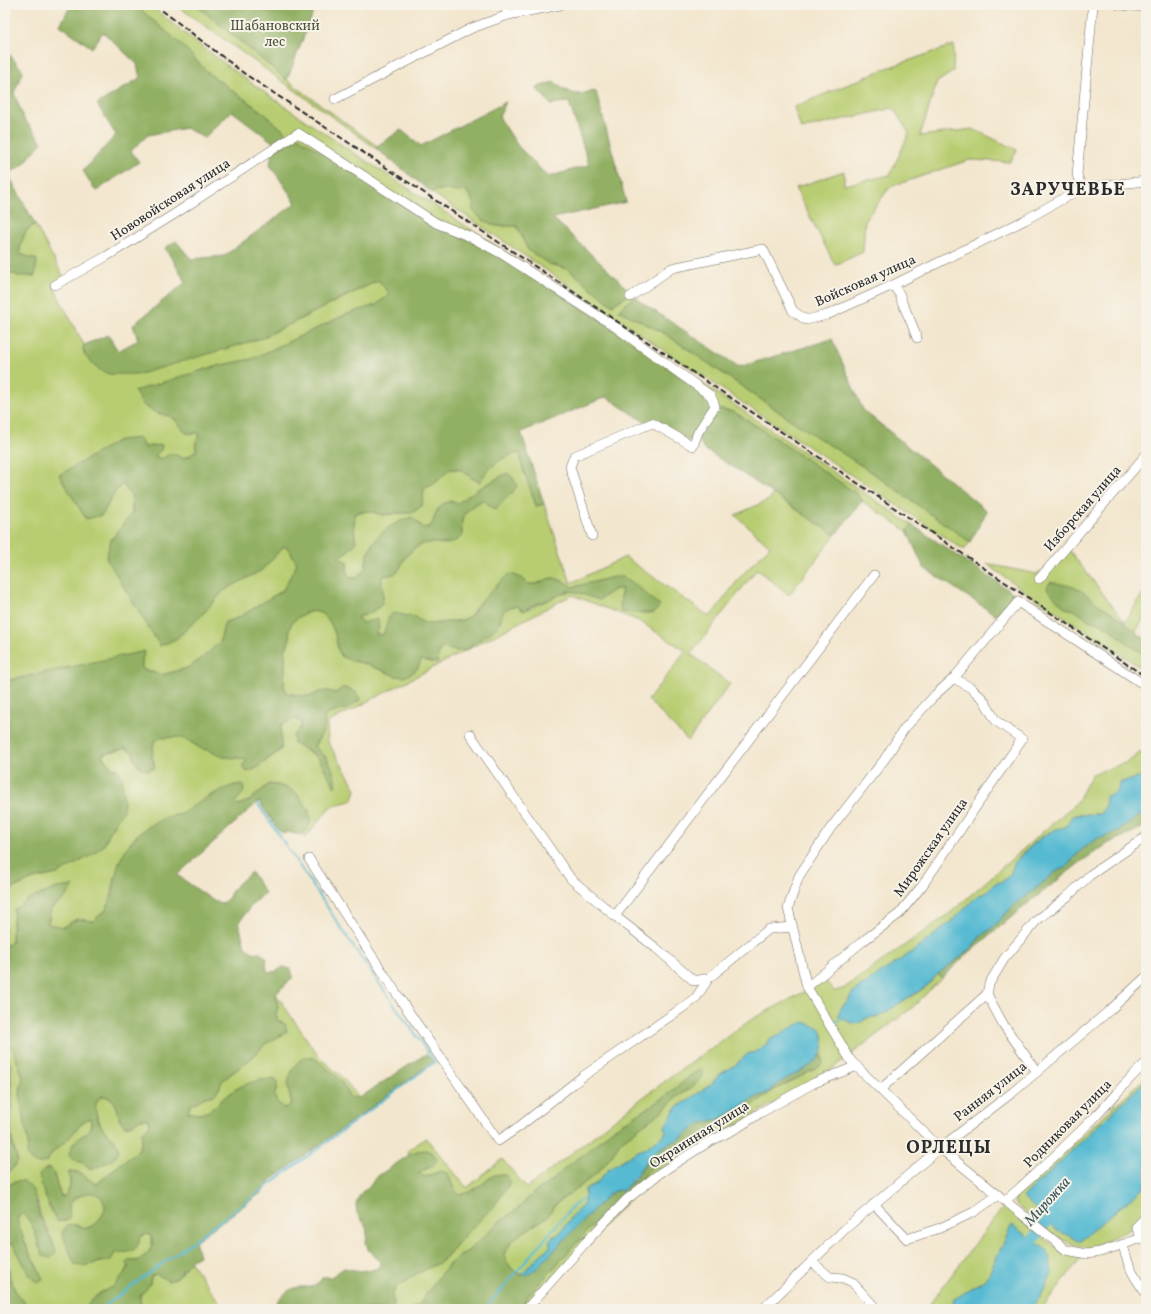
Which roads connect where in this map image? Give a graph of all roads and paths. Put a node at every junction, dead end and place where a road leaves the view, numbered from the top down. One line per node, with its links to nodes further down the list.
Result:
1 (505, 5): 6 (street)
2 (560, 5): 6 (street)
3 (1093, 5): 9 (street)
4 (1119, 5): 5 (street)
5 (1146, 7)
6 (508, 15): 7 (street)
7 (335, 99)
8 (1146, 181): 9 (street, Войсковая улица)
9 (1082, 188): 11 (street, Войсковая улица)
10 (55, 285): 15 (street, Нововойсковая улица)
11 (893, 285): 12 (street, Войсковая улица); 13 (street)
12 (630, 297)
13 (917, 338)
14 (1146, 455): 17 (street, Изборская улица)
15 (592, 536)
16 (874, 575): 23 (street)
17 (1039, 579)
18 (954, 678): 19 (street); 24 (street); 27 (street, Мирожская улица)
19 (1140, 682)
20 (470, 734): 23 (street)
21 (1146, 837): 28 (street)
22 (309, 858): 26 (street)
23 (615, 916): 26 (street)
24 (792, 927): 26 (street); 27 (street)
25 (1146, 977): 31 (street, Ранняя улица)
26 (709, 978)
27 (807, 987): 30 (street)
28 (987, 994): 31 (street); 32 (street)
29 (1146, 1063): 36 (street, Родниковая улица)
30 (857, 1066): 32 (street); 42 (street, Окраинная улица)
31 (1037, 1072): 33 (street, Ранняя улица)
32 (881, 1089): 33 (street)
33 (940, 1148): 34 (street); 35 (street, Ранняя улица)
34 (998, 1195): 35 (street); 36 (street)
35 (874, 1204): 40 (street, Ранняя улица)
36 (1008, 1204): 39 (street)
37 (1146, 1217): 38 (street)
38 (1144, 1239): 39 (street)
39 (1123, 1245): 41 (street)
40 (812, 1262): 43 (street, Ранняя улица); 44 (street)
41 (1146, 1293)
42 (528, 1309)
43 (763, 1309)
44 (875, 1309)

